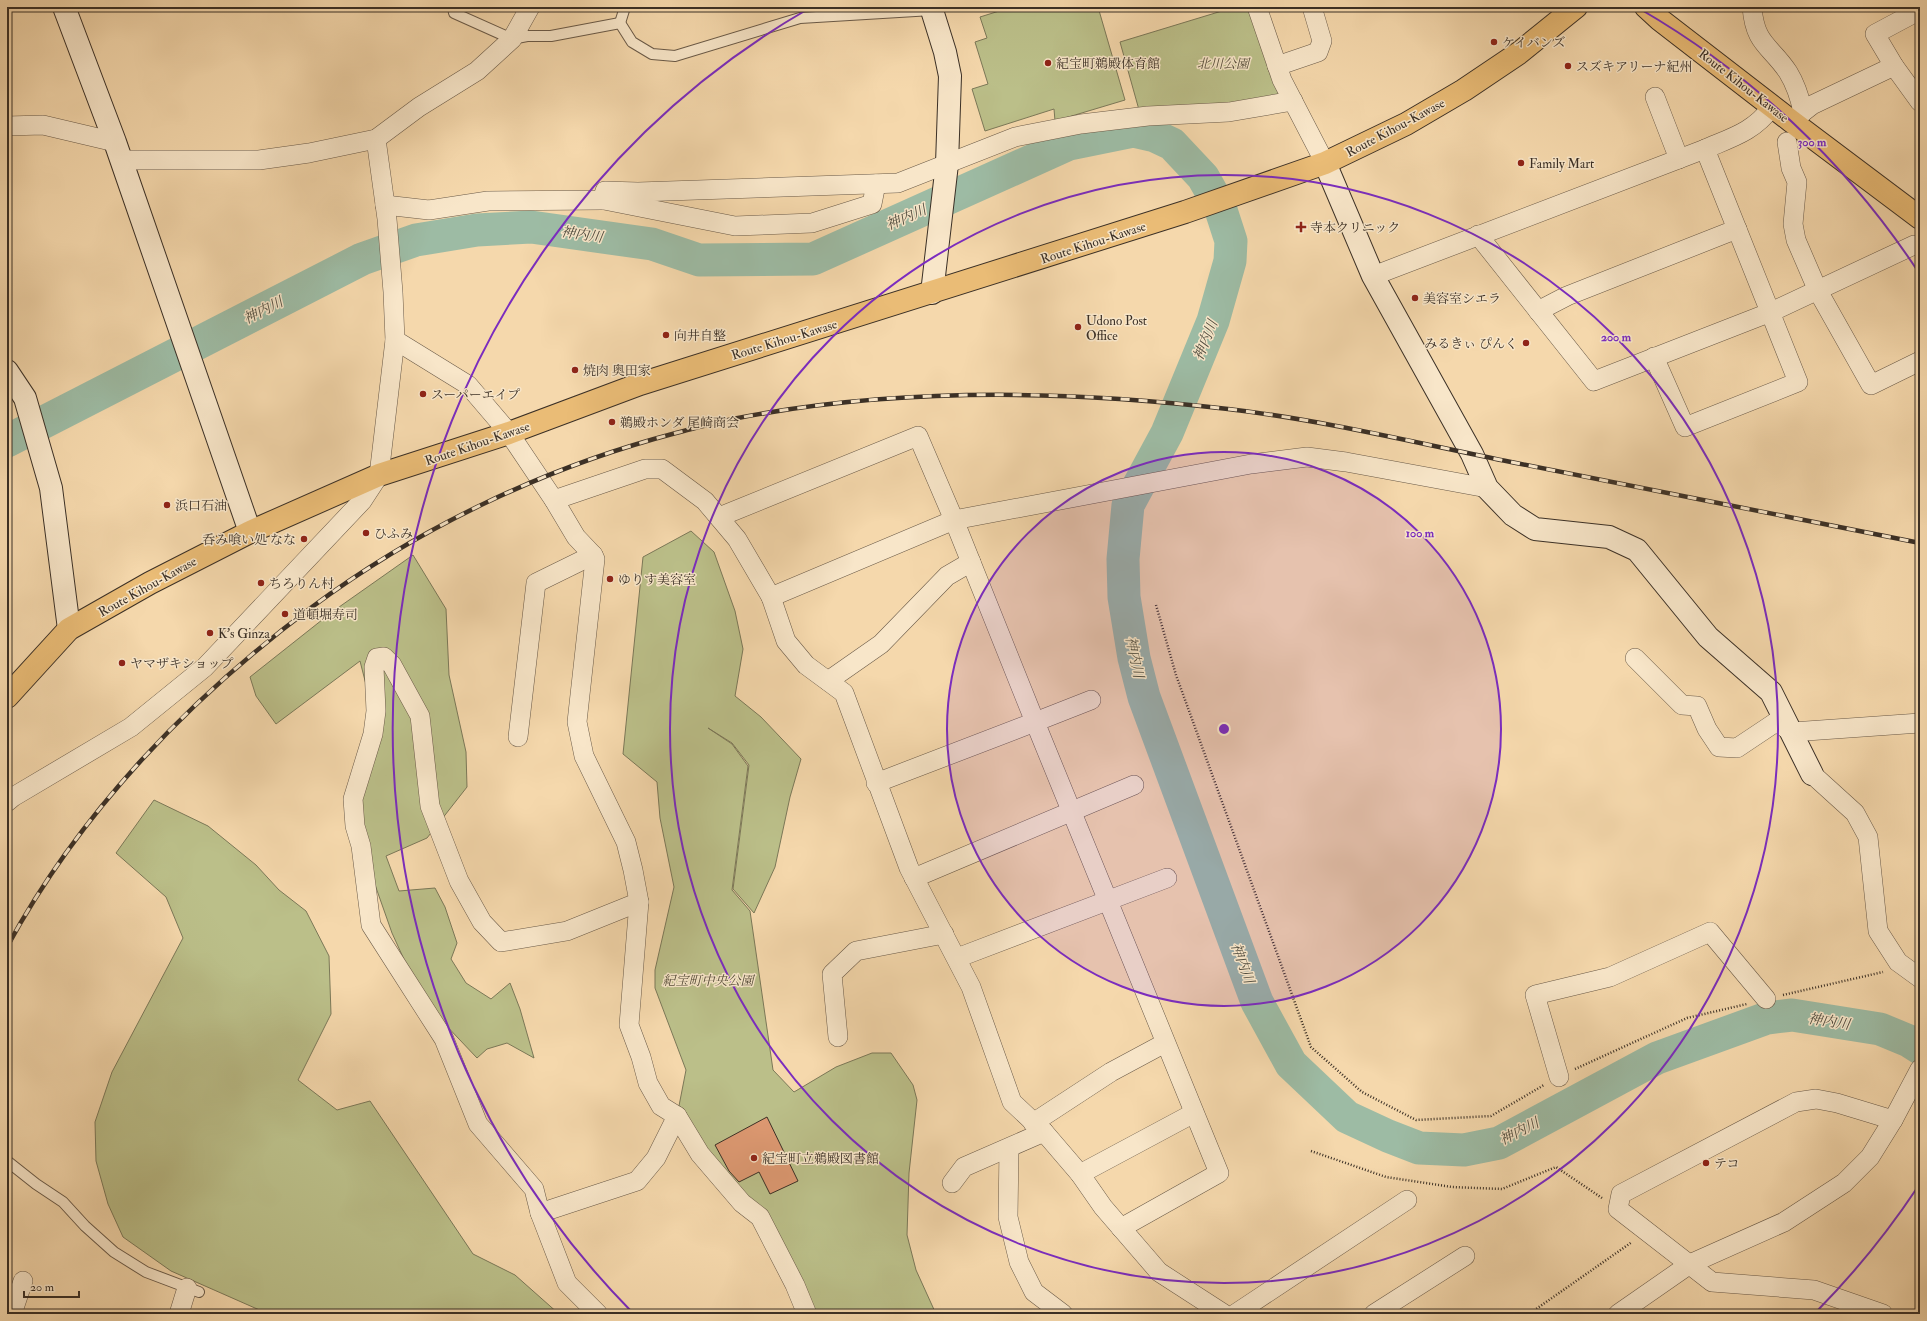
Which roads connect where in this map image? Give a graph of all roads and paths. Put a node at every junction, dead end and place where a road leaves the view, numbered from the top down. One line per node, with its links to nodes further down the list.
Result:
1 (64, 7): 24 (street)
2 (453, 7): 13 (lane)
3 (530, 7): 13 (street)
4 (624, 7): 12 (lane)
5 (1258, 7): 14 (street)
6 (1312, 7): 14 (street)
7 (1576, 7): 26 (main road, Route Kihou-Kawase)
8 (1646, 7): 19 (main road, Route Kihou-Kawase)
9 (1752, 7): 20 (street)
10 (932, 8): 12 (lane); 27 (street)
11 (1920, 10): 15 (street)
12 (620, 23): 13 (lane)
13 (512, 38): 22 (street)
14 (1278, 66): 17 (street)
15 (1894, 66): 18 (street); 20 (street)
16 (1654, 97): 25 (street)
17 (1293, 101): 26 (street); 27 (street)
18 (1920, 102)
19 (1772, 107): 20 (main road, Route Kihou-Kawase); 23 (street)
20 (1794, 125): 31 (main road, Route Kihou-Kawase); 36 (street)
21 (7, 126): 24 (street)
22 (376, 139): 24 (street); 30 (street)
23 (1705, 149): 25 (street); 32 (street)
24 (118, 151): 50 (street)
25 (1680, 159): 33 (street)
26 (1326, 163): 35 (street); 37 (main road, Route Kihou-Kawase)
27 (947, 164): 28 (street); 37 (street)
28 (876, 184): 29 (street); 29 (street)
29 (602, 200): 30 (street)
30 (386, 212): 40 (street)
31 (1920, 218)
32 (1737, 229): 38 (street); 39 (street)
33 (1478, 235): 35 (street); 38 (street)
34 (1914, 245): 36 (street)
35 (1373, 276): 46 (street)
36 (1818, 291): 39 (street); 42 (street)
37 (932, 293): 44 (main road, Route Kihou-Kawase)
38 (1538, 311): 41 (street)
39 (1771, 312): 41 (street); 41 (street)
40 (395, 340): 44 (street); 45 (street)
41 (1654, 357)
42 (1920, 361)
43 (7, 370): 55 (street)
44 (509, 433): 45 (main road, Route Kihou-Kawase); 47 (street)
45 (379, 475): 50 (main road, Route Kihou-Kawase); 67 (street)
46 (1487, 488): 49 (street); 62 (street)
47 (554, 500): 48 (street); 51 (street)
48 (719, 517): 49 (street); 53 (street)
49 (954, 520): 52 (street); 53 (street)
50 (250, 532): 55 (main road, Route Kihou-Kawase)
51 (593, 555): 63 (street); 72 (street)
52 (971, 562): 57 (street); 60 (street)
53 (771, 597): 57 (street)
54 (1156, 605): 80 (path)
55 (69, 629): 58 (main road, Route Kihou-Kawase)
56 (1635, 658): 62 (street)
57 (828, 681): 65 (street)
58 (7, 698)
59 (1091, 700): 60 (street)
60 (1035, 722): 65 (street); 68 (street)
61 (1920, 723): 62 (street)
62 (1792, 732): 64 (street)
63 (518, 737)
64 (1812, 774): 75 (street)
65 (876, 783): 69 (street)
66 (1134, 785): 68 (street)
67 (7, 802)
68 (1070, 812): 69 (street); 71 (street)
69 (914, 878): 73 (street)
70 (1168, 878): 71 (street)
71 (1107, 901): 74 (street); 78 (street)
72 (639, 902): 82 (street); 92 (street)
73 (944, 934): 74 (street); 77 (street)
74 (957, 958): 84 (street)
75 (1913, 973): 76 (path)
76 (1766, 999): 80 (path); 80 (street)
77 (838, 1037)
78 (1165, 1043): 81 (street); 84 (street)
79 (1920, 1069): 83 (street)
80 (1559, 1076)
81 (1194, 1113): 88 (street); 93 (street)
82 (676, 1116): 92 (street); 102 (street)
83 (1893, 1120): 91 (street); 96 (street)
84 (1038, 1127): 85 (street); 88 (street)
85 (1009, 1148): 89 (street); 103 (street)
86 (1311, 1151): 91 (path)
87 (7, 1160): 98 (lane)
88 (1080, 1174): 93 (street)
89 (952, 1183)
90 (1407, 1200): 105 (street)
91 (1618, 1209): 94 (street)
92 (540, 1213): 101 (street)
93 (1121, 1228): 104 (street)
94 (1647, 1231): 96 (street); 107 (path)
95 (1465, 1256): 106 (street)
96 (1690, 1264): 108 (street); 109 (street)
97 (23, 1281): 99 (street)
98 (193, 1290): 100 (street)
99 (12, 1314)
100 (179, 1314)
101 (598, 1314)
102 (808, 1314)
103 (1063, 1314)
104 (1224, 1314)
105 (1235, 1314)
106 (1374, 1314)
107 (1529, 1314)
108 (1618, 1314)
109 (1883, 1314)

